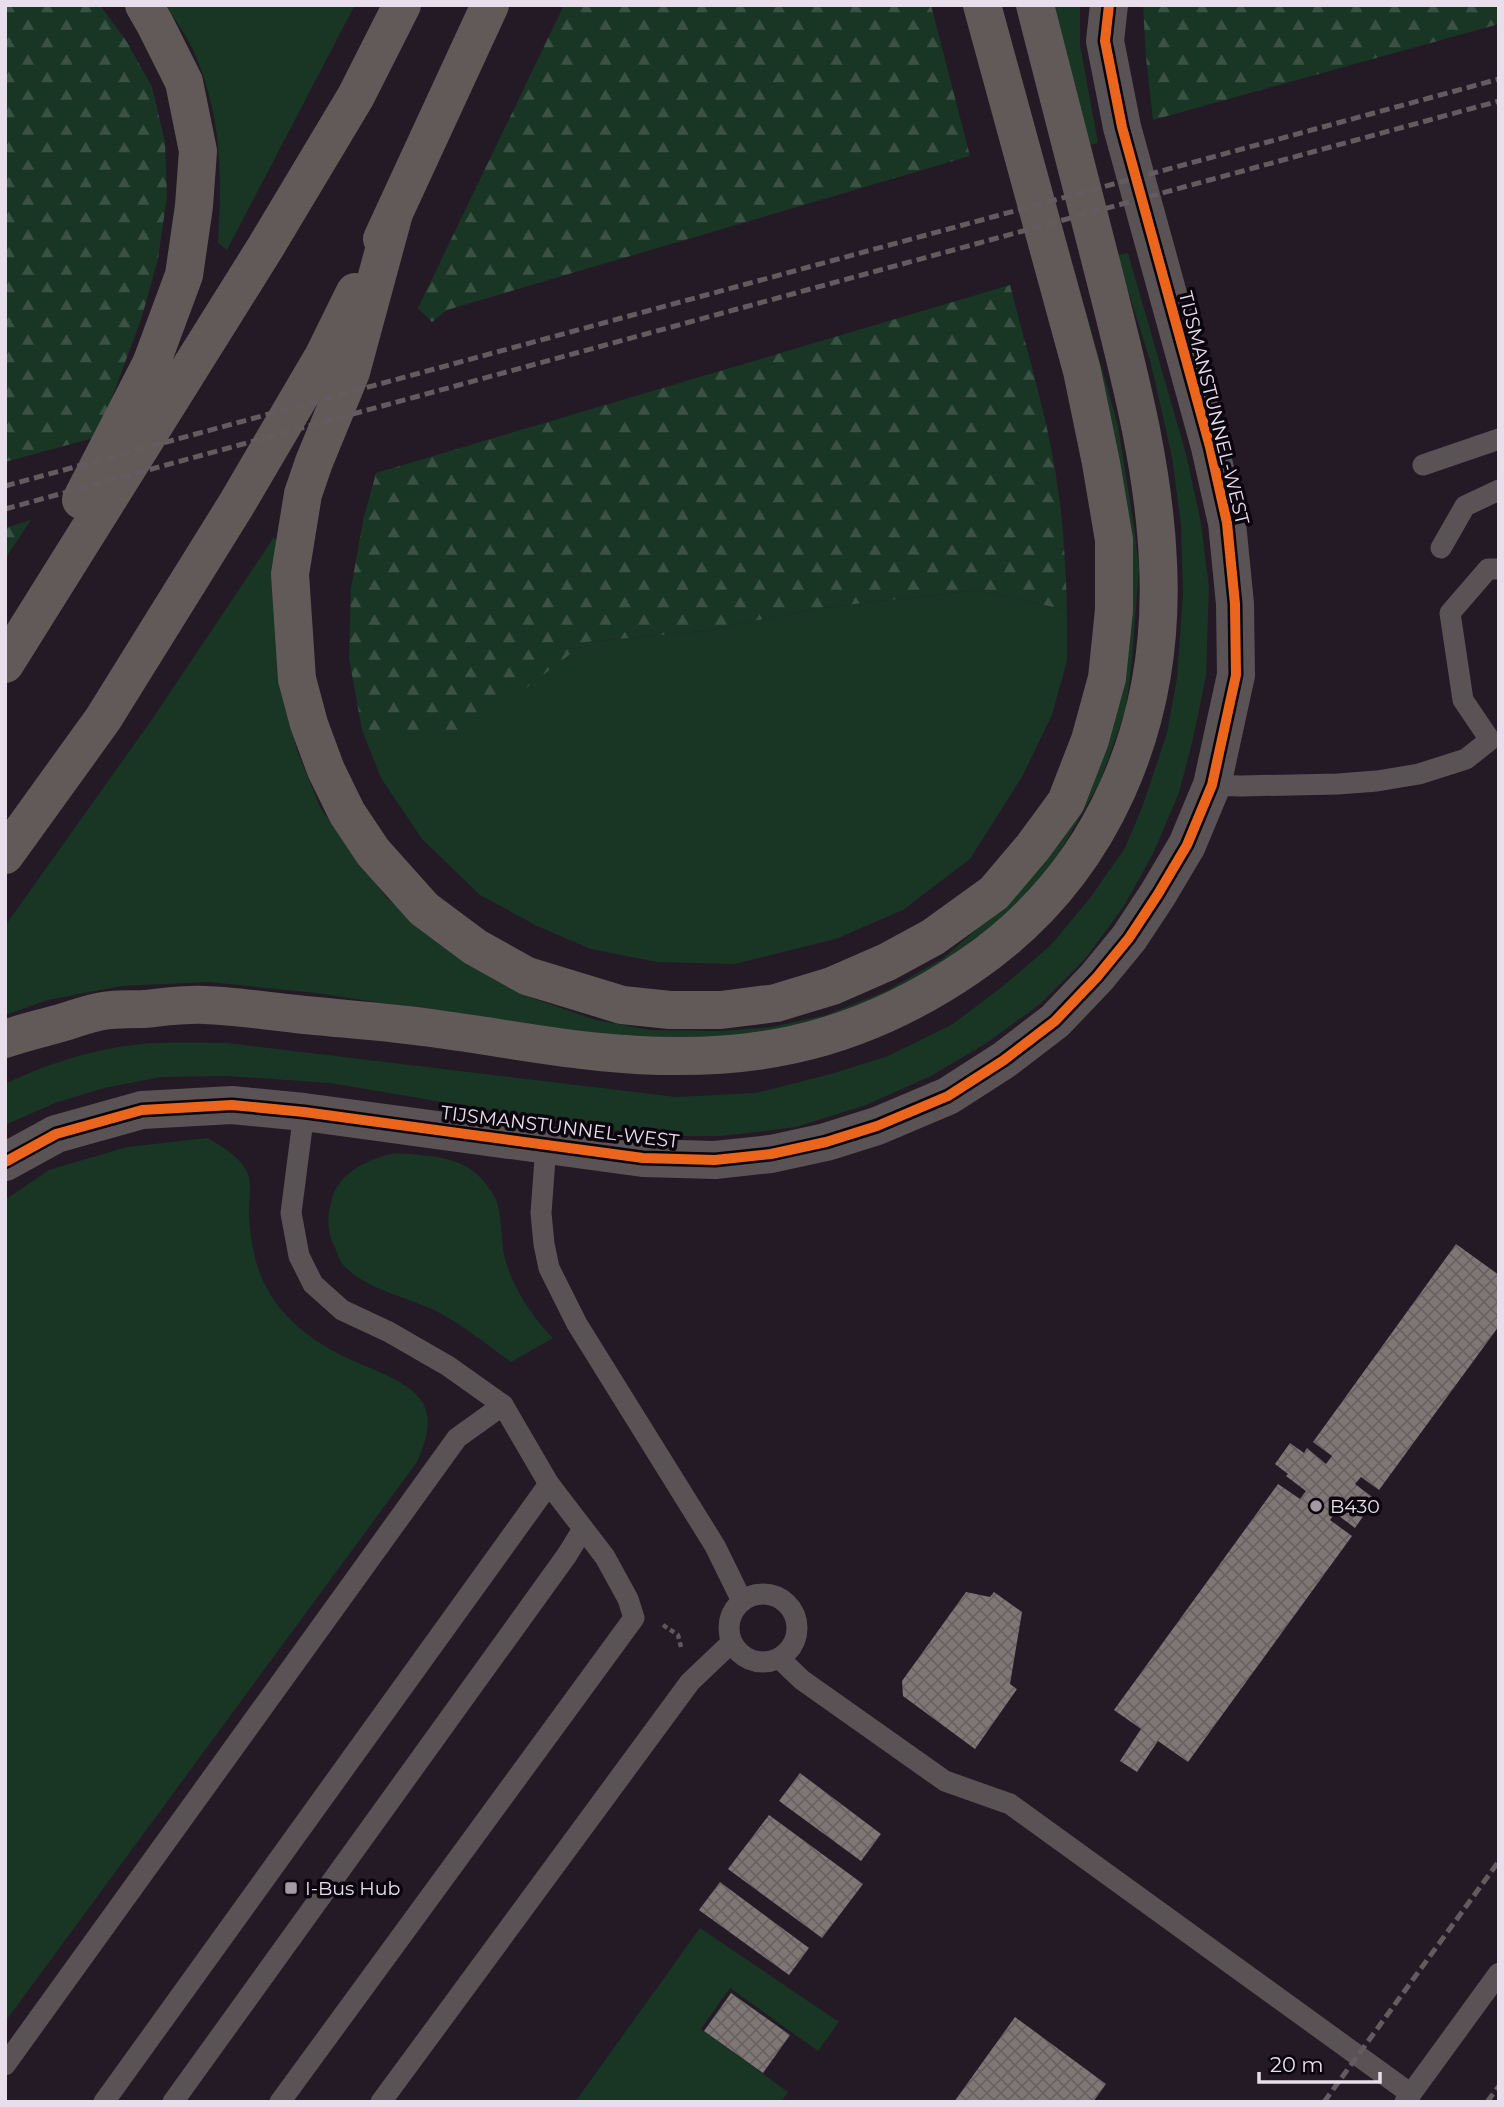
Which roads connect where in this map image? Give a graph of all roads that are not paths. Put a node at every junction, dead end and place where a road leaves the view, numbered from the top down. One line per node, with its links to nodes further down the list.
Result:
1 (144, 5): 13 (highway)
2 (402, 5): 14 (highway)
3 (490, 5): 7 (highway)
4 (982, 5): 7 (highway)
5 (1035, 5): 17 (highway)
6 (1109, 5): 15 (street, TIJSMANSTUNNEL-WEST)
7 (393, 217): 16 (highway)
8 (1499, 439): 9 (lane)
9 (1423, 465)
10 (1499, 490): 11 (lane)
11 (1441, 548)
12 (1499, 569): 15 (lane)
13 (5, 648)
14 (5, 664)
15 (1212, 785): 19 (street, TIJSMANSTUNNEL-WEST)
16 (5, 855)
17 (5, 1039)
18 (303, 1112): 19 (street, TIJSMANSTUNNEL-WEST); 20 (street, TIJSMANSTUNNEL-WEST); 21 (lane)
19 (546, 1144): 24 (lane)
20 (5, 1162)
21 (503, 1405): 22 (lane); 28 (lane)
22 (550, 1484): 23 (lane); 30 (lane)
23 (583, 1529): 31 (lane); 32 (lane)
24 (742, 1601): 25 (lane); 26 (lane)
25 (731, 1643): 26 (lane); 33 (lane)
26 (779, 1659): 29 (lane)
27 (1499, 1973): 29 (lane)
28 (5, 2065)
29 (1408, 2098)
30 (104, 2102)
31 (173, 2102)
32 (280, 2102)
33 (381, 2102)

